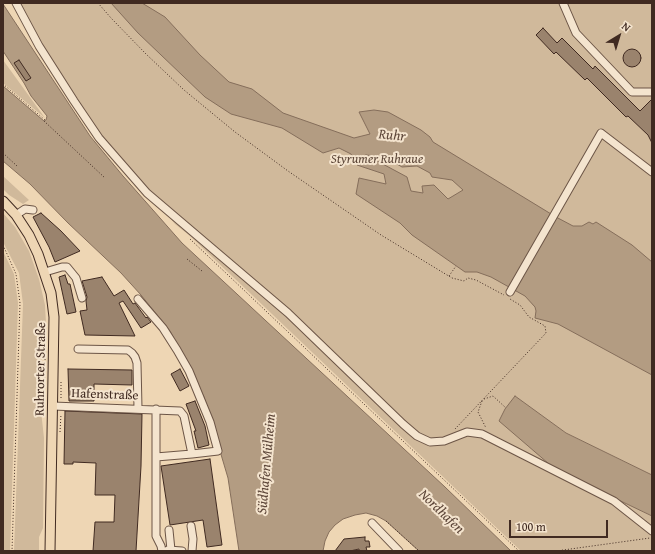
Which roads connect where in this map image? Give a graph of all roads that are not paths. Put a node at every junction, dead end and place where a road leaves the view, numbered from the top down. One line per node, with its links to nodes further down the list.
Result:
1 (16, 3): 21 (street)
2 (563, 3): 3 (street)
3 (652, 92)
4 (652, 172): 9 (street)
5 (3, 201): 7 (main road, Ruhrorter Straße)
6 (33, 210): 7 (street)
7 (16, 215): 8 (main road, Ruhrorter Straße)
8 (45, 272): 10 (street); 13 (main road, Ruhrorter Straße)
9 (510, 292)
10 (82, 298)
11 (138, 299): 16 (street)
12 (78, 349): 14 (street)
13 (48, 406): 14 (street, Hafenstraße); 24 (main road, Ruhrorter Straße)
14 (138, 408): 15 (street, Hafenstraße)
15 (156, 409): 16 (street, Hafenstraße); 17 (street, Hafenstraße)
16 (192, 454): 17 (street)
17 (156, 457): 22 (street, Hafenstraße)
18 (372, 523): 27 (street)
19 (191, 526): 26 (street)
20 (168, 530): 23 (street)
21 (652, 531)
22 (162, 550): 23 (street)
23 (171, 550): 25 (street)
24 (50, 551)
25 (182, 551)
26 (192, 551)
27 (399, 551)

